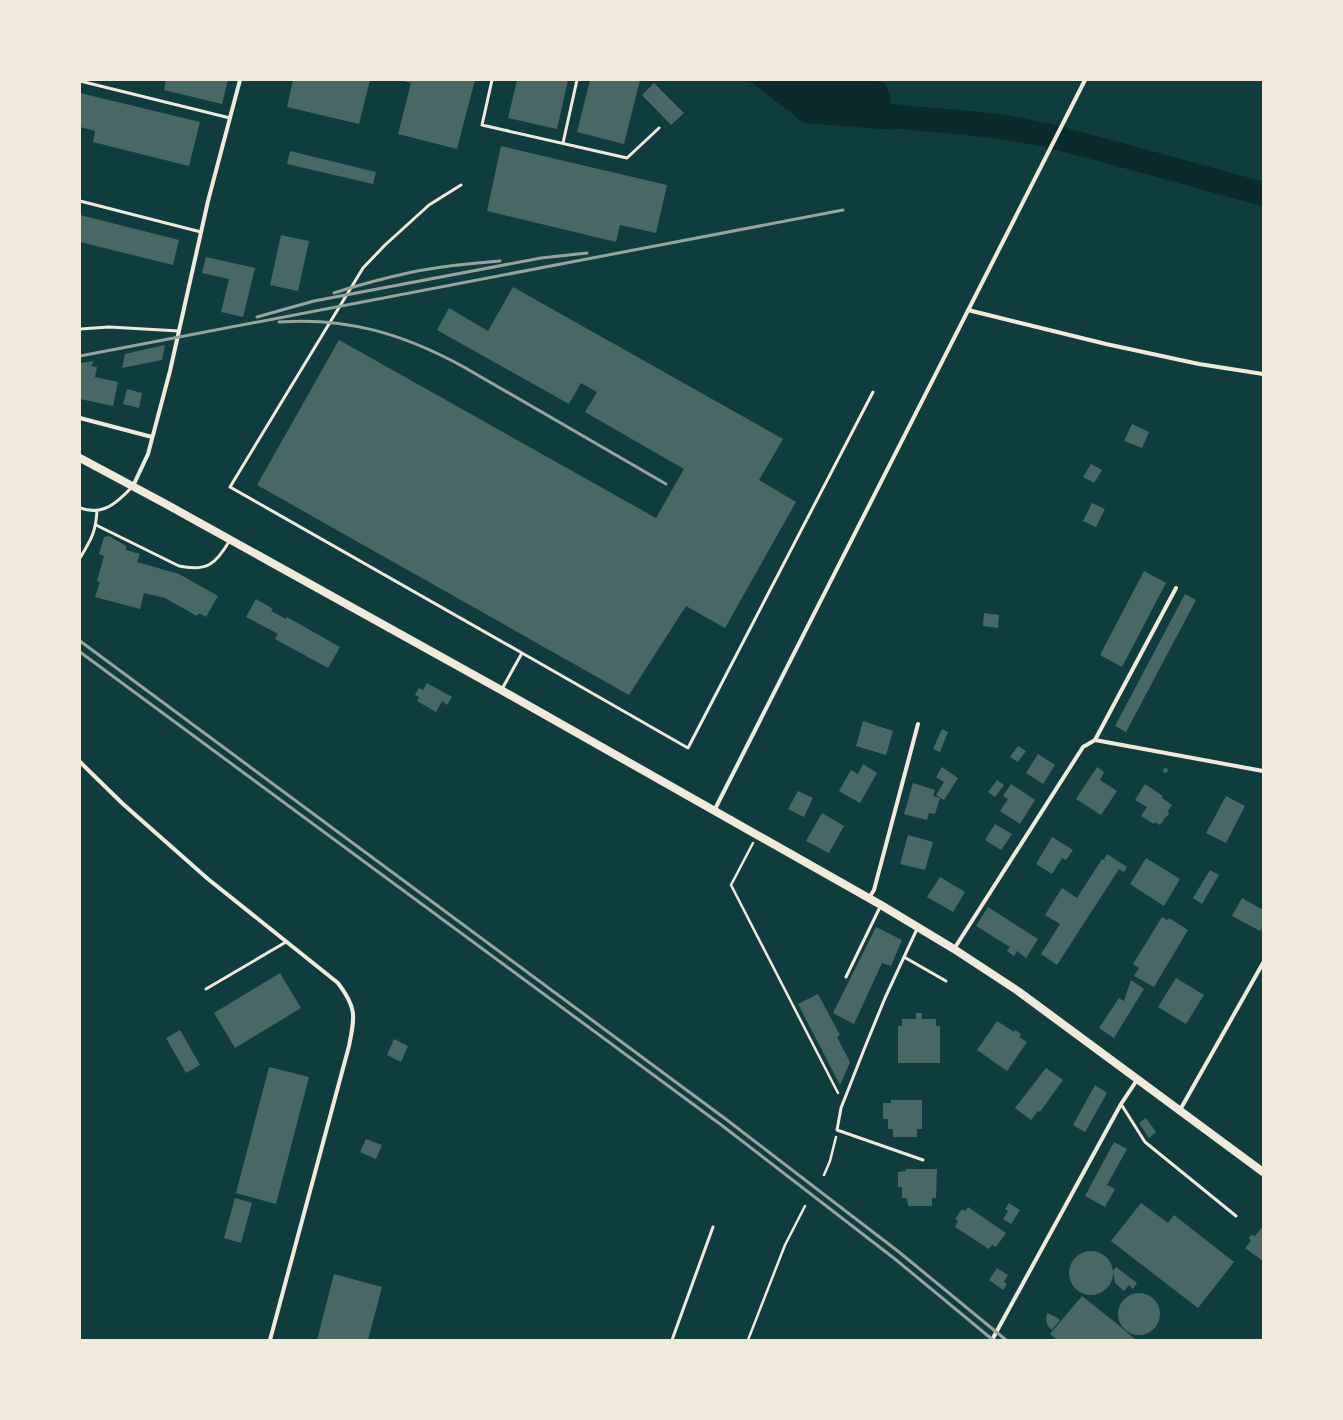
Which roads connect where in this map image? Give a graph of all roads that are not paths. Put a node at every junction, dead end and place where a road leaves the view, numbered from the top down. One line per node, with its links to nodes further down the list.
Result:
1 (240, 80): 6 (street)
2 (492, 80): 8 (lane)
3 (577, 80): 8 (lane)
4 (1085, 80): 12 (street)
5 (80, 81): 6 (lane)
6 (230, 118): 11 (street)
7 (659, 128): 8 (lane)
8 (563, 143)
9 (461, 185): 27 (lane)
10 (80, 201): 11 (lane)
11 (202, 232): 14 (street)
12 (968, 310): 15 (street); 33 (street)
13 (80, 329): 14 (lane)
14 (179, 331): 18 (street)
15 (1263, 374)
16 (873, 392): 27 (lane)
17 (80, 418): 18 (street)
18 (152, 437): 20 (street)
19 (80, 458): 20 (main road)
20 (133, 486): 22 (lane); 24 (main road)
21 (80, 508): 22 (lane)
22 (97, 510): 23 (lane)
23 (96, 525): 24 (lane); 25 (lane)
24 (230, 540): 28 (main road)
25 (80, 558)
26 (1176, 588): 30 (street)
27 (522, 653): 28 (lane)
28 (501, 690): 33 (main road)
29 (918, 724): 34 (street)
30 (1095, 740): 32 (street); 38 (street)
31 (80, 762): 37 (street)
32 (1263, 771)
33 (714, 811): 34 (main road)
34 (869, 899): 35 (main road)
35 (881, 905): 36 (main road); 41 (lane)
36 (918, 927): 38 (main road); 39 (lane)
37 (286, 942): 43 (lane); 51 (street)
38 (954, 949): 44 (main road)
39 (904, 957): 42 (lane); 47 (lane)
40 (1263, 963): 46 (street)
41 (846, 977)
42 (946, 981)
43 (206, 989)
44 (1137, 1080): 45 (street); 46 (main road)
45 (1121, 1104): 49 (lane); 53 (street)
46 (1180, 1110): 48 (main road)
47 (923, 1160)
48 (1263, 1172)
49 (1236, 1216)
50 (712, 1227): 52 (lane)
51 (270, 1340)
52 (672, 1340)
53 (992, 1340)

